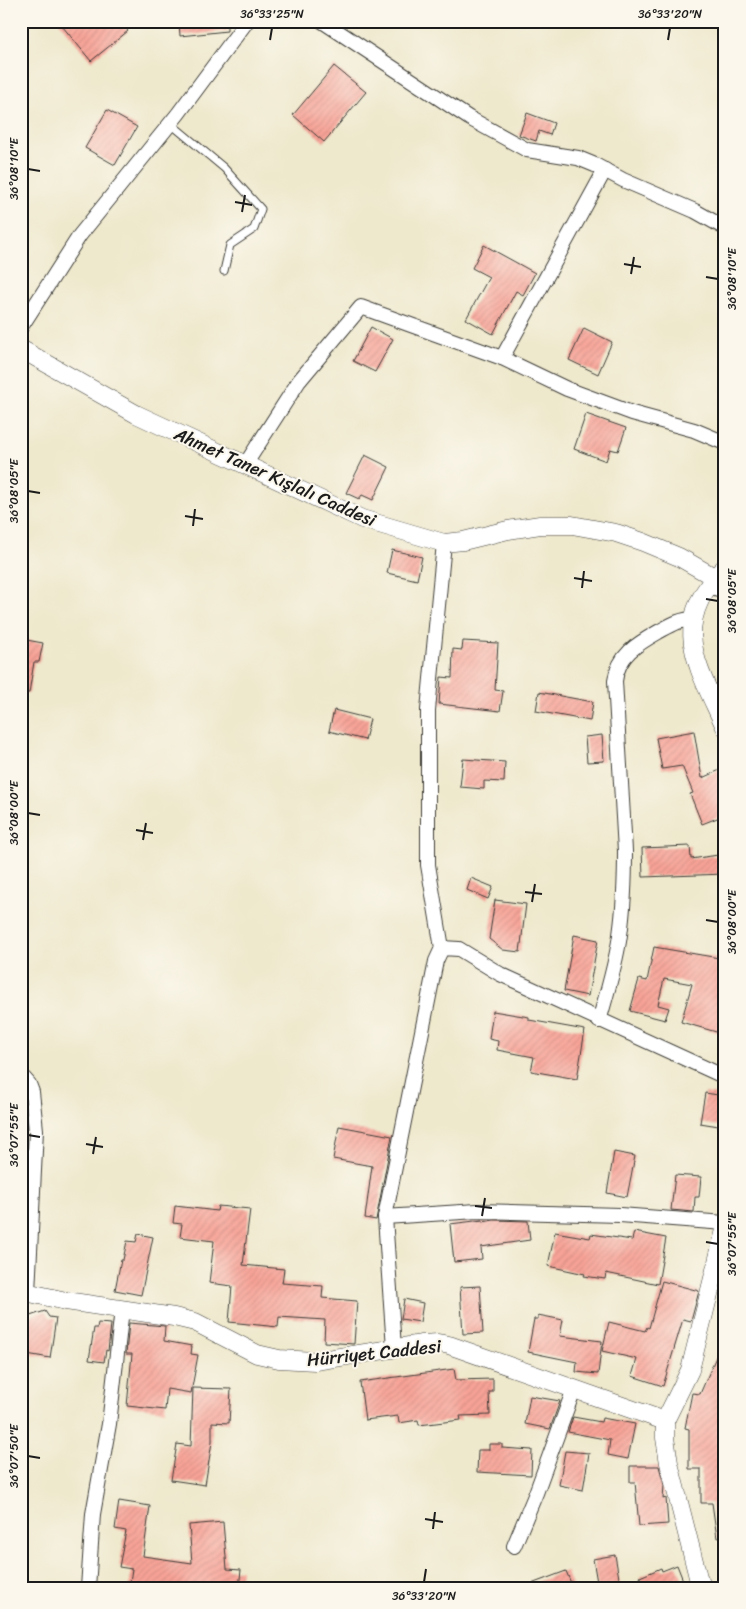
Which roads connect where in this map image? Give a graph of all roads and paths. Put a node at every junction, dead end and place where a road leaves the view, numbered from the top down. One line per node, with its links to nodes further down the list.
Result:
1 (246, 21): 3 (street)
2 (322, 21): 4 (street)
3 (170, 123): 6 (lane); 7 (street)
4 (605, 170): 5 (street); 9 (street)
5 (725, 228)
6 (224, 271)
7 (21, 327)
8 (21, 349): 11 (street, Ahmet Taner Kışlalı Caddesi)
9 (502, 358): 10 (street); 11 (street)
10 (725, 443)
11 (246, 465): 12 (street, Ahmet Taner Kışlalı Caddesi)
12 (444, 543): 13 (street, Ahmet Taner Kışlalı Caddesi); 16 (street)
13 (718, 580): 14 (street)
14 (693, 619): 15 (street); 17 (street)
15 (725, 727)
16 (442, 948): 17 (street); 20 (street)
17 (599, 1021): 19 (street)
18 (21, 1075): 23 (street)
19 (725, 1077)
20 (385, 1216): 21 (street); 25 (street)
21 (725, 1223)
22 (725, 1230): 27 (street)
23 (24, 1292): 24 (street, Hürriyet Caddesi)
24 (122, 1308): 25 (street, Hürriyet Caddesi); 29 (street)
25 (394, 1348): 26 (street, Hürriyet Caddesi)
26 (574, 1389): 27 (street, Hürriyet Caddesi); 28 (street)
27 (665, 1421): 30 (street)
28 (514, 1546)
29 (88, 1588)
30 (703, 1588)

